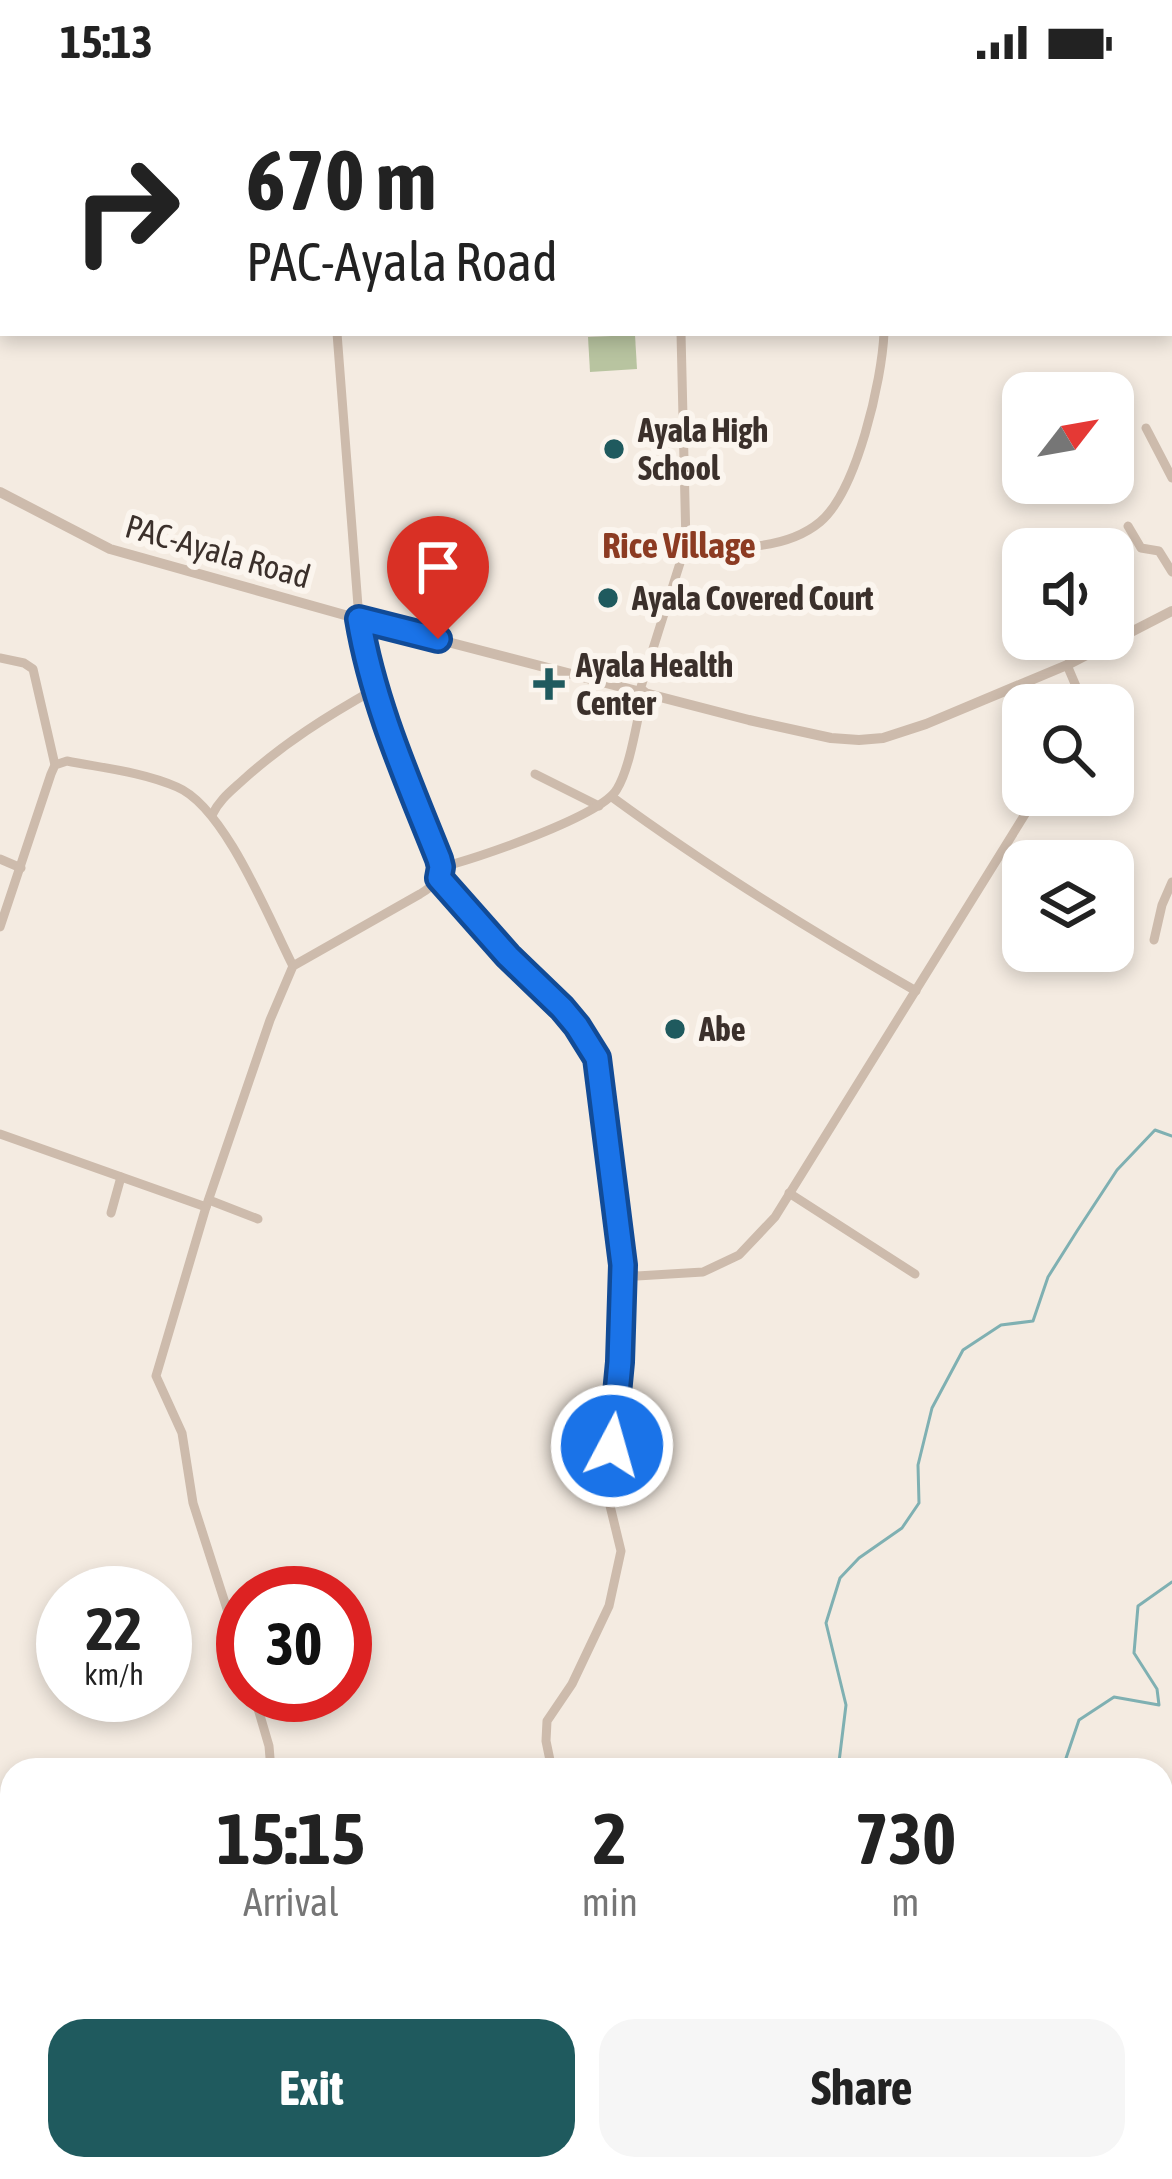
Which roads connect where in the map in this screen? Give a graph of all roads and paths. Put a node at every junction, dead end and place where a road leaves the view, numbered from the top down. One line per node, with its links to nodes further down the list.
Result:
1 (337, 336): 11 (street)
2 (681, 336): 8 (street)
3 (884, 336): 8 (street)
4 (1146, 428): 5 (street)
5 (1172, 478)
6 (0, 493): 11 (street, PAC-Ayala Road)
7 (1128, 526): 9 (street)
8 (686, 544): 16 (street)
9 (1172, 572)
10 (1172, 611): 13 (street, PAC-Ayala Road)
11 (359, 619): 15 (street); 16 (street, PAC-Ayala Road)
12 (0, 658): 17 (street)
13 (1067, 665): 14 (street); 16 (street, PAC-Ayala Road)
14 (1075, 684)
15 (374, 689): 21 (street); 25 (street)
16 (642, 690): 19 (street)
17 (55, 765): 21 (street); 24 (street)
18 (536, 774): 20 (street)
19 (612, 797): 20 (street); 30 (street)
20 (599, 806): 25 (street)
21 (212, 815): 29 (street)
22 (1024, 816): 30 (street)
23 (0, 859): 24 (street)
24 (21, 868): 27 (street)
25 (440, 873): 29 (street); 37 (street)
26 (1172, 882): 28 (street)
27 (0, 927)
28 (1154, 940)
29 (293, 966): 34 (street)
30 (916, 991): 33 (street)
31 (0, 1134): 32 (street)
32 (121, 1177): 34 (street); 35 (street)
33 (789, 1193): 37 (street); 38 (street)
34 (208, 1203): 36 (street); 39 (street)
35 (111, 1213)
36 (259, 1220)
37 (623, 1265): 42 (street)
38 (915, 1274)
39 (216, 1574)
40 (262, 1722): 41 (street)
41 (270, 1758)
42 (549, 1758)

